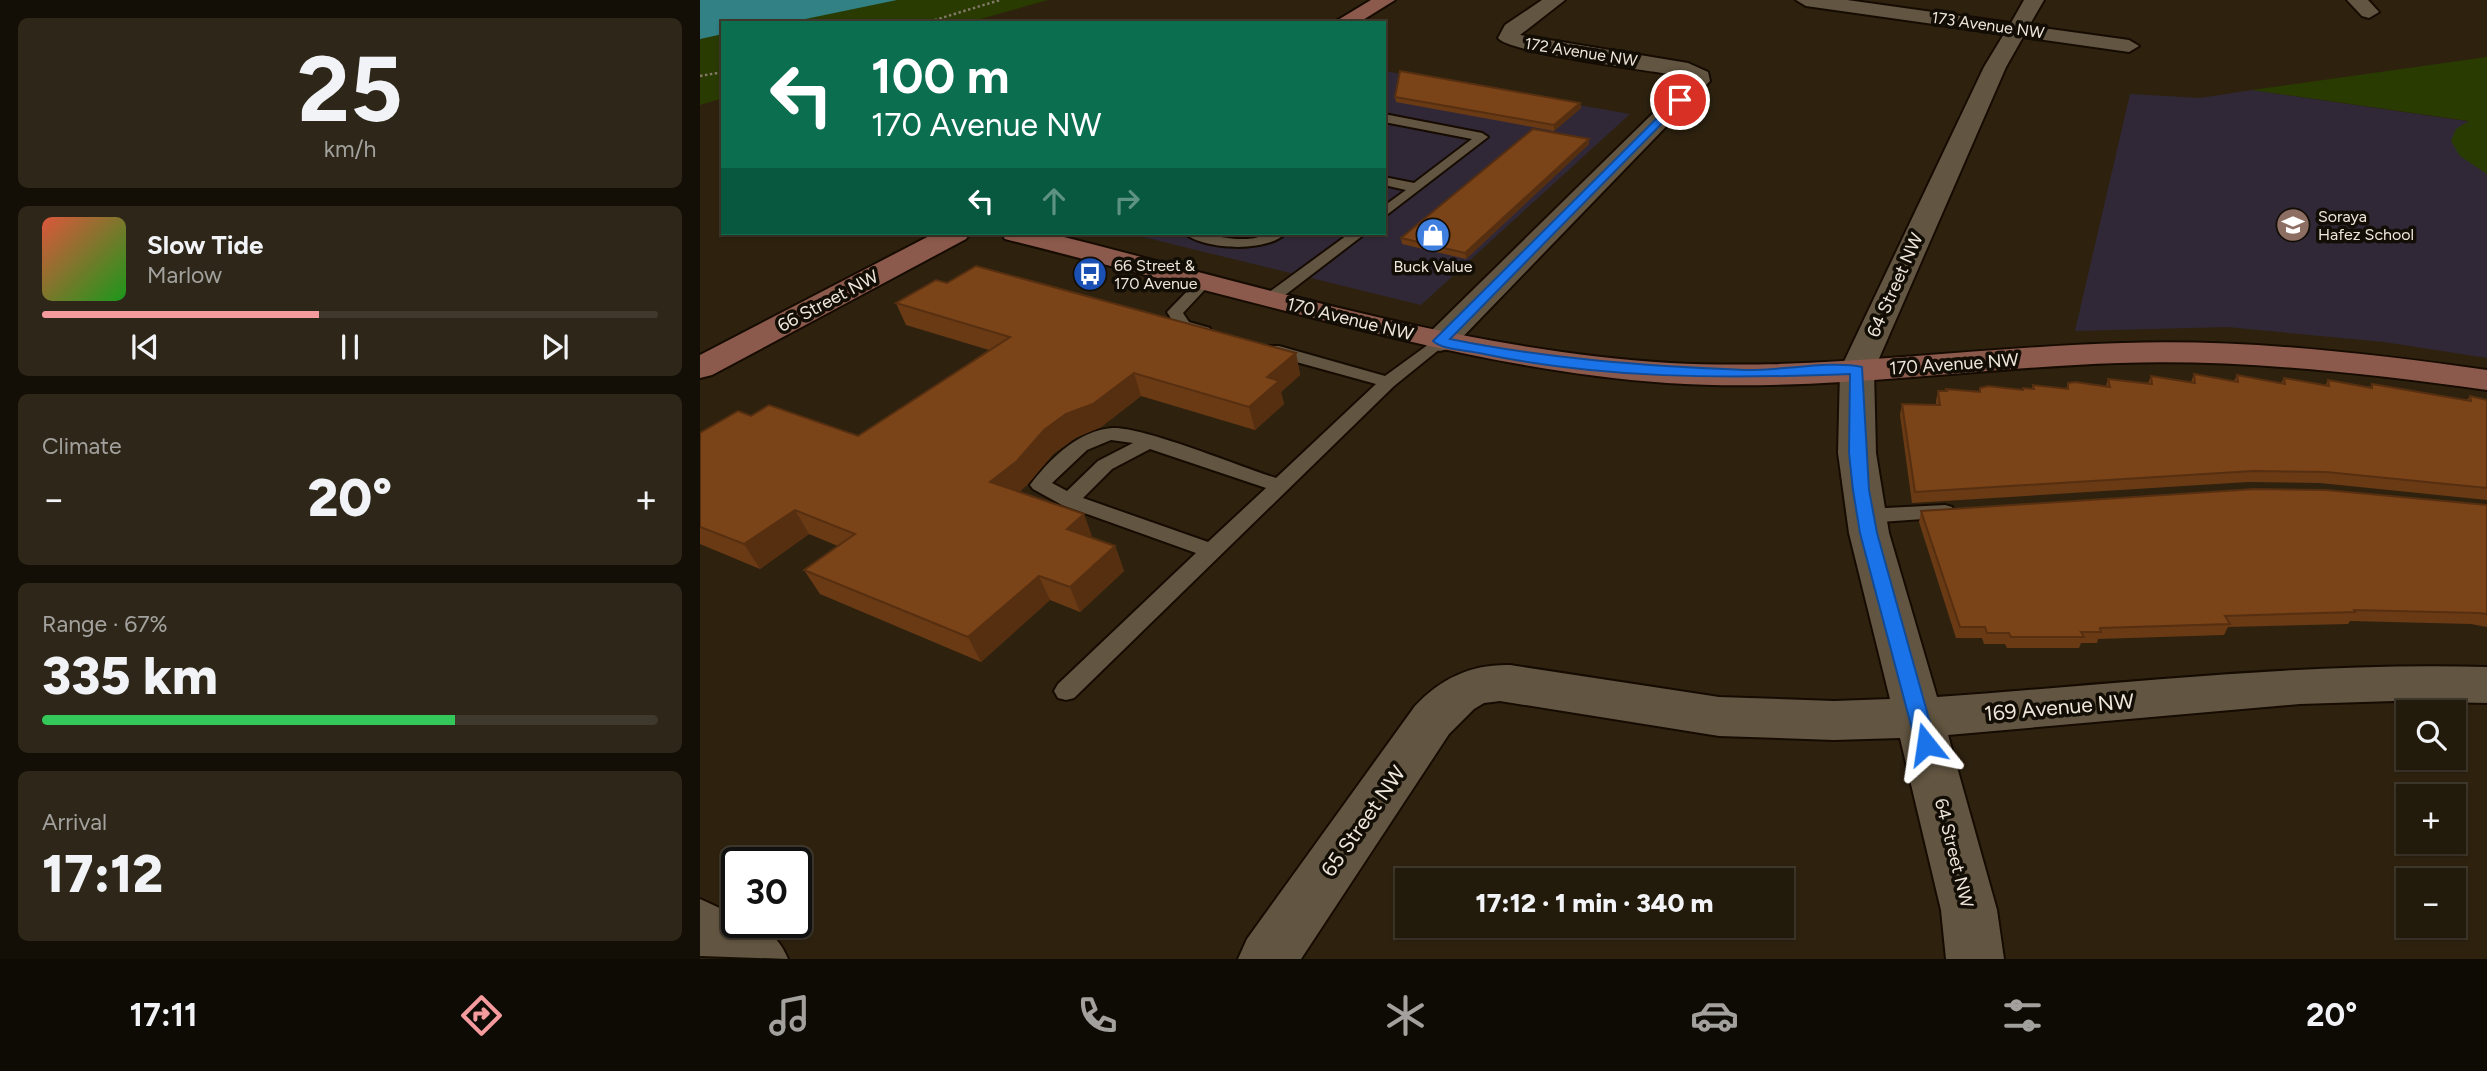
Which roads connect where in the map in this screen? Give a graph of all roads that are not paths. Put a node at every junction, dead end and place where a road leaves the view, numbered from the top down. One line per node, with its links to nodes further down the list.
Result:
1 (1385, 0): 5 (street)
2 (1555, 0): 20 (street, 172 Avenue NW)
3 (1806, 0): 6 (street, 173 Avenue NW)
4 (2034, 0): 6 (street, 64 Street NW)
5 (1347, 21)
6 (2020, 29): 7 (street, 173 Avenue NW); 23 (street, 64 Street NW)
7 (2129, 47)
8 (1386, 118): 10 (lane)
9 (1386, 181): 10 (lane)
10 (1417, 188): 11 (lane)
11 (1386, 211)
12 (952, 235): 22 (street, 66 Street NW)
13 (1023, 235): 17 (street, 170 Avenue NW)
14 (1201, 235): 15 (lane)
15 (1276, 235)
16 (1356, 235): 18 (lane)
17 (1204, 282): 18 (street, 170 Avenue NW); 19 (lane)
18 (1270, 299): 20 (street, 170 Avenue NW)
19 (1221, 336)
20 (1440, 341): 23 (street, 170 Avenue NW); 25 (lane)
21 (1260, 346): 25 (lane)
22 (700, 368)
23 (1857, 370): 24 (street, 170 Avenue NW); 30 (street, 64 Street NW)
24 (2487, 380)
25 (1388, 382): 27 (lane)
26 (1149, 442): 27 (lane); 28 (lane); 28 (lane)
27 (1279, 486): 31 (lane)
28 (1069, 500): 31 (lane)
29 (1968, 511): 30 (lane)
30 (1866, 516): 35 (street, 64 Street NW)
31 (1211, 551): 34 (lane)
32 (2487, 685): 35 (street, 169 Avenue NW)
33 (1466, 690): 35 (street, 169 Avenue NW); 38 (street, 65 Street NW)
34 (1066, 691)
35 (1919, 719): 39 (street, 64 Street NW)
36 (700, 926): 37 (street)
37 (759, 959)
38 (1267, 959)
39 (1975, 959)

